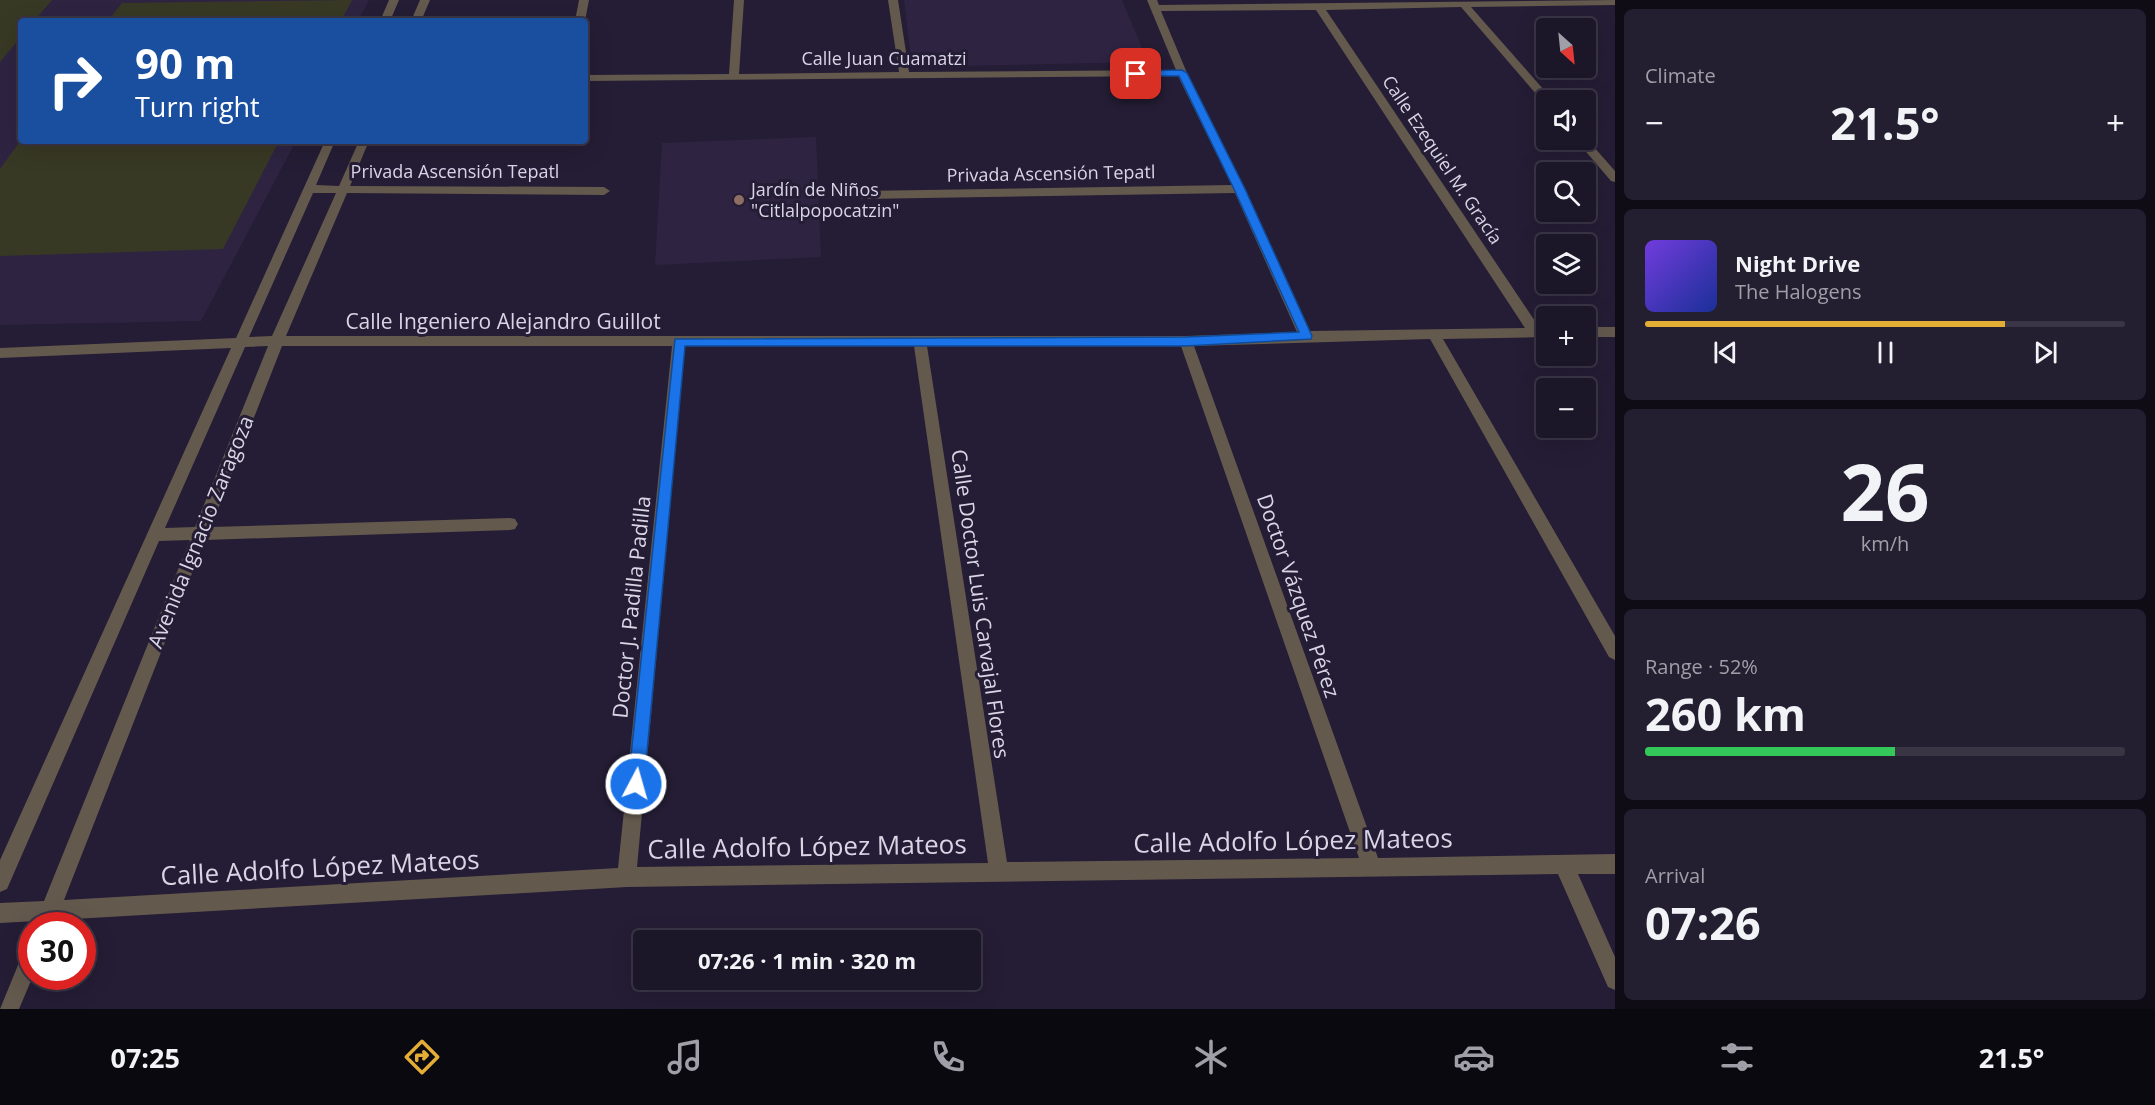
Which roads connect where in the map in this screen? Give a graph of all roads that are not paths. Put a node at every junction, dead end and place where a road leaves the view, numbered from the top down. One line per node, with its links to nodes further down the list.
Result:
1 (394, 0): 10 (street)
2 (425, 0): 11 (street)
3 (585, 0): 12 (street)
4 (739, 0): 15 (street)
5 (893, 0): 14 (street)
6 (1615, 2): 8 (street)
7 (1153, 4): 9 (street); 13 (street)
8 (1464, 5): 9 (street); 17 (street)
9 (1319, 8): 27 (street, Calle Ezequiel M. Gracía)
10 (386, 18)
11 (417, 18)
12 (581, 18)
13 (1182, 73): 14 (street, Calle Juan Cuamatzi); 24 (street)
14 (904, 75): 15 (street, Calle Juan Cuamatzi)
15 (734, 76): 16 (street, Calle Juan Cuamatzi)
16 (588, 78)
17 (1538, 90)
18 (329, 144): 22 (street, Avenida Ignacio Zaragoza)
19 (363, 144): 23 (street, Avenida Ignacio Zaragoza)
20 (1590, 150): 21 (street)
21 (1615, 178)
22 (307, 189): 23 (street, Privada Ascensión Tepatl); 35 (street, Avenida Ignacio Zaragoza)
23 (342, 189): 25 (street, Privada Ascensión Tepatl); 33 (street, Avenida Ignacio Zaragoza)
24 (1239, 189): 26 (street, Privada Ascensión Tepatl); 32 (street)
25 (604, 191)
26 (862, 195)
27 (1536, 325)
28 (1536, 332): 31 (street, Calle Ingeniero Alejandro Guillot)
29 (1596, 332): 30 (street)
30 (1615, 332)
31 (1434, 335): 32 (street, Calle Ingeniero Alejandro Guillot); 42 (street)
32 (1306, 336): 34 (street, Calle Ingeniero Alejandro Guillot)
33 (277, 341): 35 (street, Calle Ingeniero Alejandro Guillot); 36 (street, Calle Ingeniero Alejandro Guillot); 40 (street, Avenida Ignacio Zaragoza)
34 (1186, 341): 37 (street, Calle Ingeniero Alejandro Guillot); 45 (street, Doctor Vázquez Pérez)
35 (238, 342): 38 (street, Calle Ingeniero Alejandro Guillot); 41 (street, Avenida Ignacio Zaragoza)
36 (679, 342): 37 (street, Calle Ingeniero Alejandro Guillot); 47 (street, Doctor J. Padilla Padilla)
37 (920, 342): 46 (street, Calle Doctor Luis Carvajal Flores)
38 (0, 353)
39 (510, 524): 40 (street)
40 (201, 534): 41 (street); 49 (street, Avenida Ignacio Zaragoza)
41 (153, 535): 48 (street, Avenida Ignacio Zaragoza)
42 (1615, 652)
43 (1615, 864): 44 (street, Calle Adolfo López Mateos)
44 (1564, 865): 45 (street, Calle Adolfo López Mateos); 53 (street)
45 (1371, 866): 46 (street, Calle Adolfo López Mateos)
46 (999, 872): 47 (street, Calle Adolfo López Mateos)
47 (627, 877): 51 (street, Calle Adolfo López Mateos)
48 (0, 882)
49 (48, 912)
50 (0, 913): 52 (street, Calle Adolfo López Mateos)
51 (96, 914)
52 (18, 915)
53 (1615, 980)
54 (18, 988): 55 (street)
55 (9, 1009)

